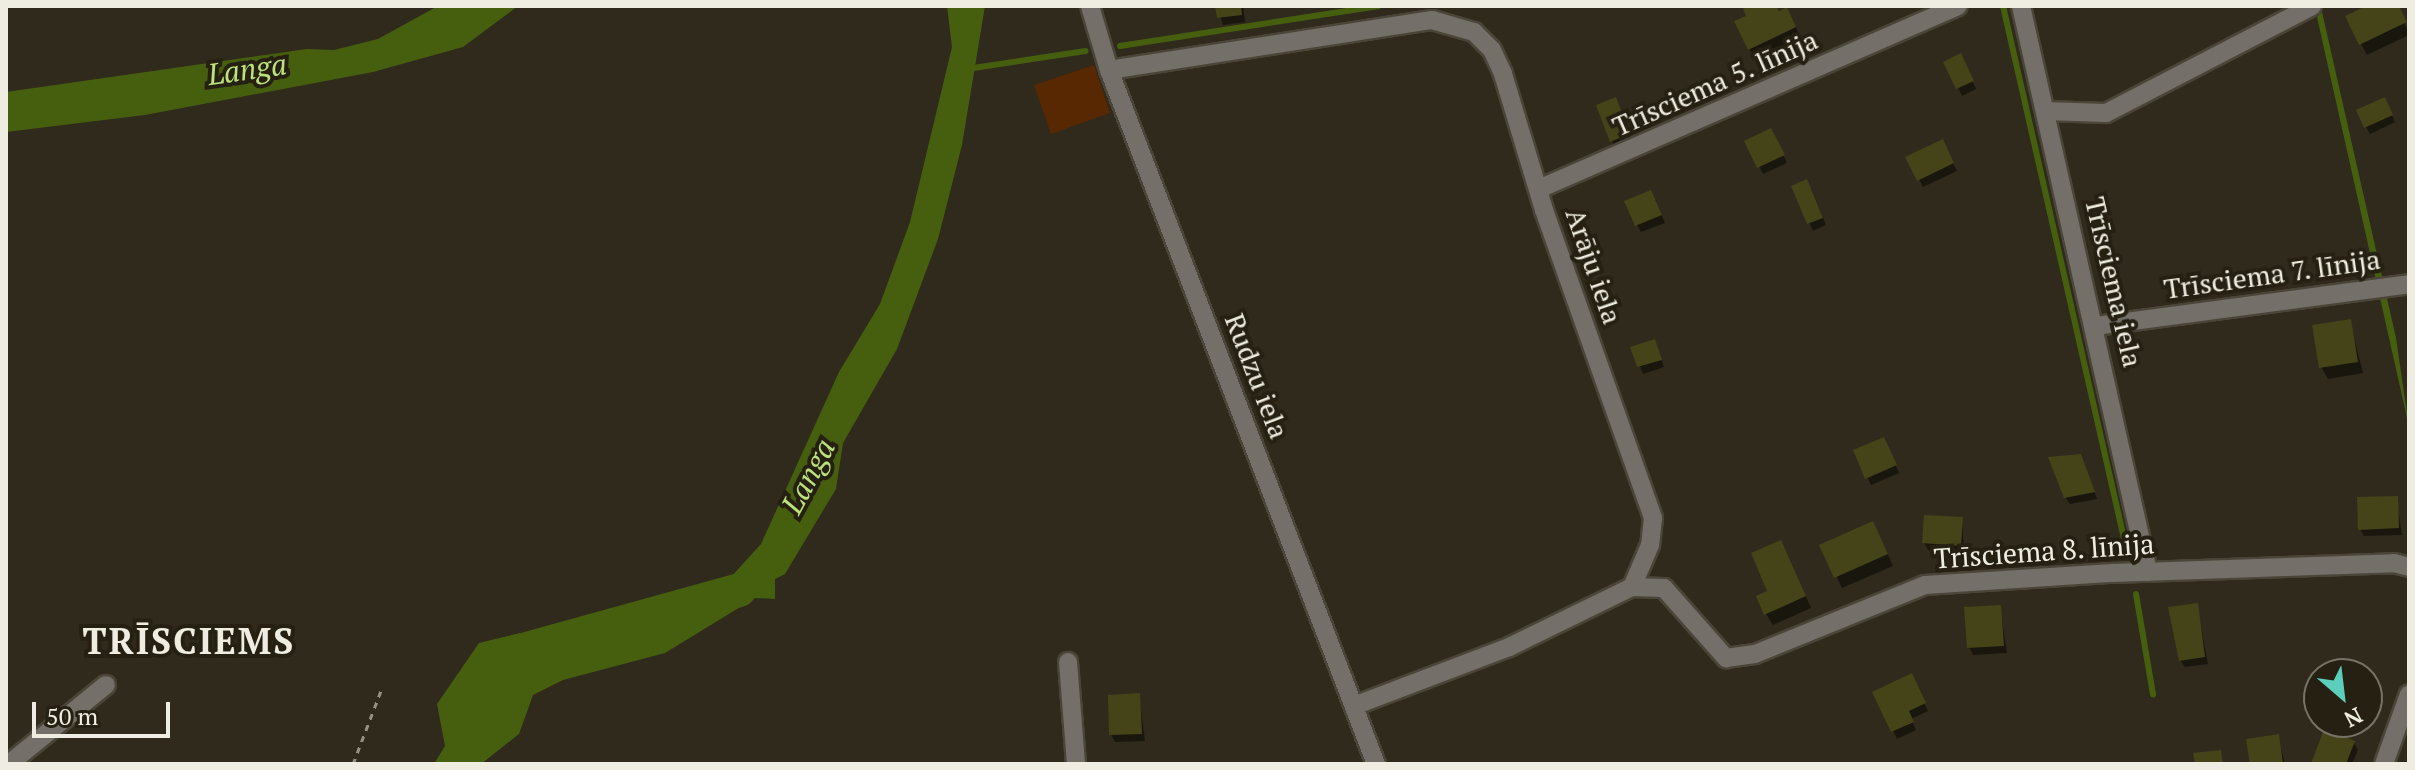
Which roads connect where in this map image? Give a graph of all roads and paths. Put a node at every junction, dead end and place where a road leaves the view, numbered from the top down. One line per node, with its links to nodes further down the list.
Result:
1 (1090, 6): 6 (street, Rudzu iela)
2 (1958, 6): 8 (street, Trīsciema 5. līnija)
3 (2021, 6): 7 (street, Trīsciema iela)
4 (2312, 6): 7 (street)
5 (1407, 14): 6 (street, Arāju iela); 8 (street, Arāju iela)
6 (1109, 70): 18 (street, Rudzu iela)
7 (2045, 111): 10 (street, Trīsciema iela)
8 (1539, 189): 13 (street, Arāju iela)
9 (2409, 284): 10 (street, Trīsciema 7. līnija)
10 (2096, 326): 12 (street, Trīsciema iela)
11 (2409, 567): 12 (street, Trīsciema 8. līnija)
12 (2148, 572): 13 (street, Trīsciema 8. līnija)
13 (1632, 587): 18 (street)
14 (1068, 662): 21 (street)
15 (106, 685): 19 (street)
16 (382, 688): 20 (path)
17 (2409, 694): 23 (street)
18 (1354, 706): 22 (street, Rudzu iela)
19 (9, 764)
20 (353, 764)
21 (1076, 764)
22 (1376, 764)
23 (2384, 764)

